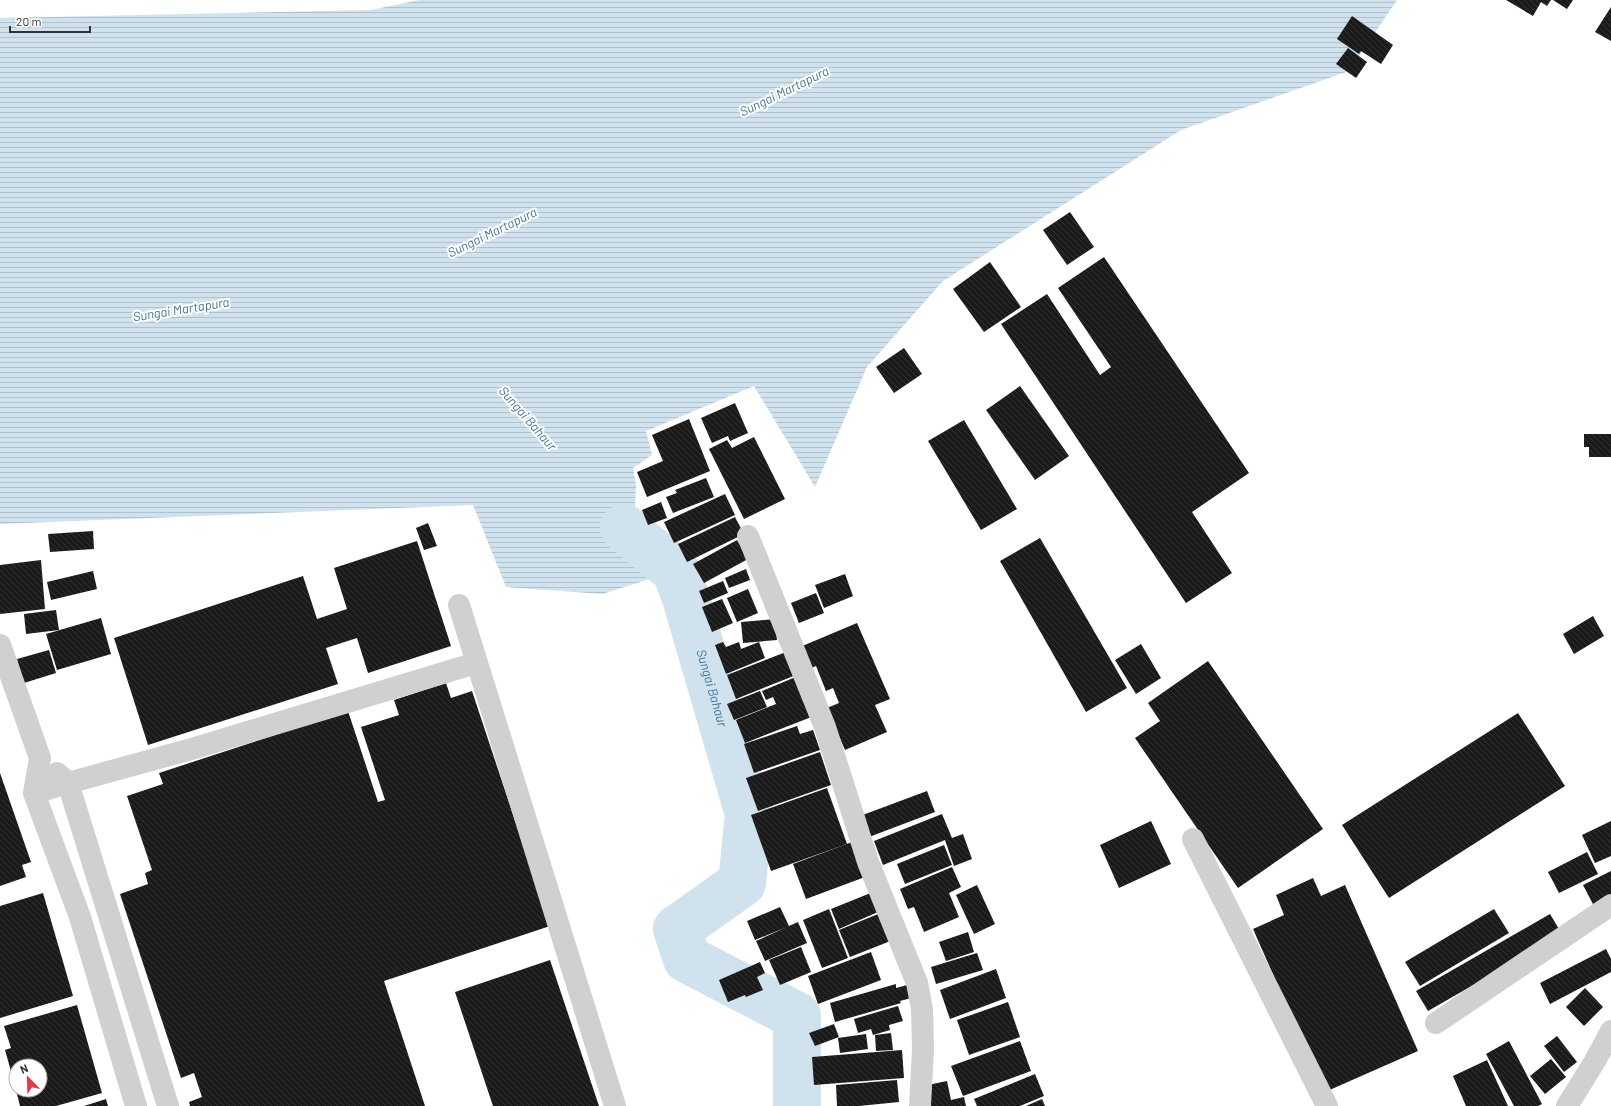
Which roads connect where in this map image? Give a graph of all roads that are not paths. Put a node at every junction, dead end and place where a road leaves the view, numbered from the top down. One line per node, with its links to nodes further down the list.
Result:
1 (748, 536): 17 (street)
2 (459, 605): 4 (street)
3 (0, 645): 5 (street)
4 (476, 663): 6 (street); 16 (street)
5 (40, 758): 6 (street); 7 (street)
6 (68, 783): 7 (street); 10 (street)
7 (34, 794): 11 (street)
8 (1193, 839): 18 (street)
9 (1611, 905): 12 (street)
10 (108, 910): 11 (street); 15 (street)
11 (80, 917): 14 (street)
12 (1436, 1023)
13 (1611, 1032): 19 (street)
14 (136, 1106)
15 (168, 1106)
16 (615, 1106)
17 (920, 1106)
18 (1327, 1106)
19 (1567, 1106)

